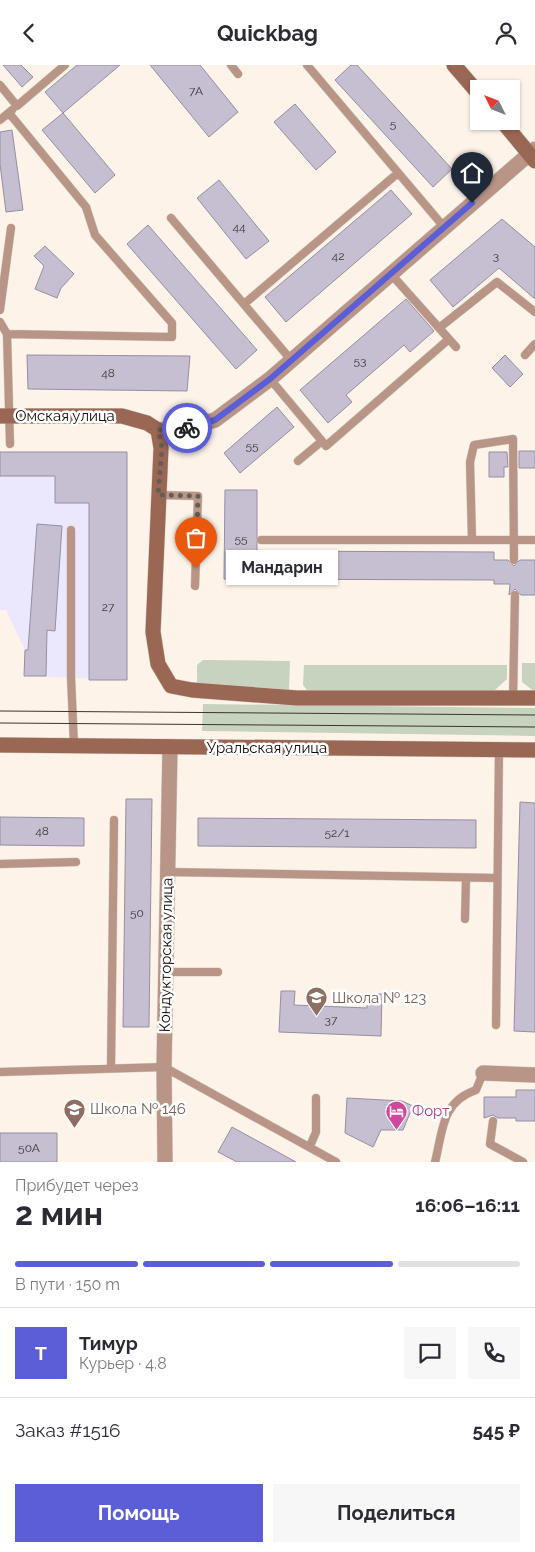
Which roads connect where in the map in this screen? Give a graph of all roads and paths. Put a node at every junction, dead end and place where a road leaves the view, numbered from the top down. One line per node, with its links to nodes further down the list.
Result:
1 (65, 65): 8 (lane)
2 (231, 65): 5 (lane)
3 (308, 65): 13 (lane)
4 (454, 65): 6 (main road)
5 (238, 74)
6 (470, 84)
7 (0, 85): 8 (lane)
8 (17, 106): 9 (lane)
9 (9, 113): 10 (lane); 23 (lane)
10 (0, 120)
11 (510, 130): 12 (main road)
12 (533, 154): 15 (street)
13 (398, 173): 15 (lane); 18 (lane)
14 (171, 218): 18 (lane)
15 (444, 227): 17 (street)
16 (11, 228): 19 (lane)
17 (391, 274): 22 (lane); 28 (street)
18 (244, 304): 28 (lane)
19 (0, 310)
20 (535, 312): 22 (lane)
21 (0, 322): 23 (lane)
22 (439, 328): 24 (lane)
23 (7, 334): 30 (lane)
24 (449, 339): 26 (lane); 32 (lane)
25 (535, 344): 27 (lane)
26 (456, 347)
27 (525, 355)
28 (292, 361): 29 (street)
29 (270, 379): 31 (street); 32 (lane)
30 (5, 416): 31 (main road, Омская улица); 33 (lane)
31 (158, 430): 35 (main road)
32 (322, 441): 34 (lane)
33 (10, 444)
34 (298, 461)
35 (158, 495): 42 (lane); 44 (main road)
36 (71, 530): 47 (lane)
37 (261, 540): 38 (lane)
38 (472, 540): 39 (lane); 39 (lane)
39 (515, 540): 40 (lane); 41 (lane)
40 (535, 540)
41 (514, 560)
42 (195, 586)
43 (515, 595): 44 (lane)
44 (513, 698): 45 (main road)
45 (535, 698)
46 (0, 745): 47 (main road, Уральская улица)
47 (74, 746): 48 (main road, Уральская улица)
48 (170, 747): 49 (main road, Уральская улица); 54 (street, Кондукторская улица)
49 (498, 750): 50 (main road, Уральская улица); 56 (lane)
50 (535, 750)
51 (114, 820): 62 (lane)
52 (76, 862): 53 (lane)
53 (0, 864)
54 (167, 872): 55 (lane); 58 (street, Кондукторская улица)
55 (466, 878): 56 (lane); 57 (lane)
56 (498, 878): 60 (lane)
57 (465, 919)
58 (166, 972): 59 (lane); 61 (street, Кондукторская улица)
59 (218, 972)
60 (496, 1025)
61 (164, 1067): 62 (lane); 68 (lane); 69 (street, Кондукторская улица)
62 (112, 1068): 63 (lane)
63 (0, 1071)
64 (483, 1073): 65 (street); 71 (lane)
65 (535, 1075)
66 (316, 1098): 68 (lane)
67 (493, 1121): 72 (lane)
68 (310, 1146): 70 (lane)
69 (165, 1162)
70 (336, 1162)
71 (435, 1162)
72 (523, 1162)

